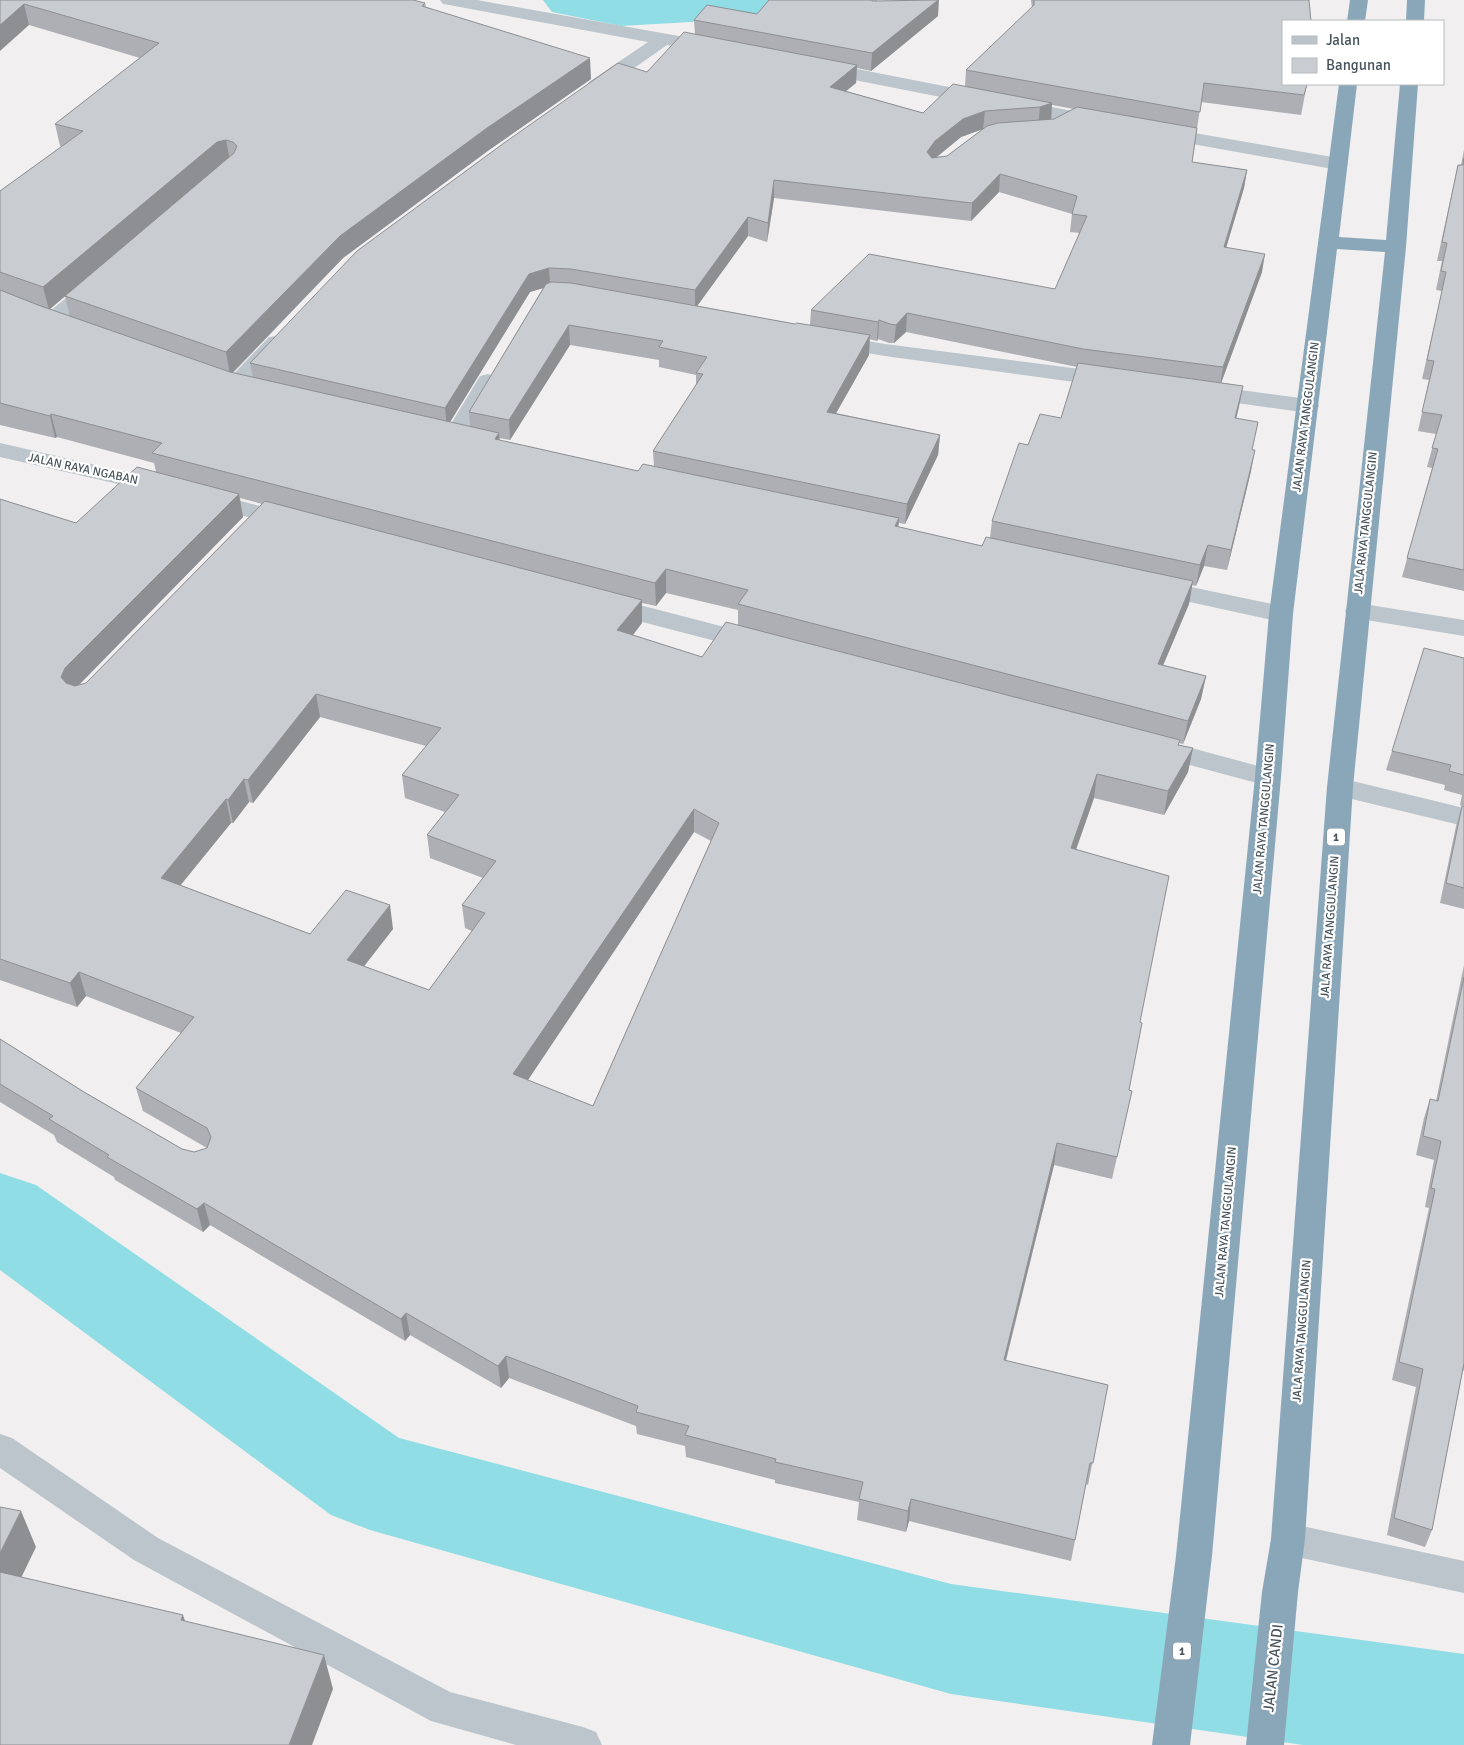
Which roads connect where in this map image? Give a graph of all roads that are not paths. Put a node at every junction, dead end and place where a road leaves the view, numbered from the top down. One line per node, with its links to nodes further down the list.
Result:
1 (449, 0): 4 (street)
2 (1416, 0): 3 (highway)
3 (1415, 20)
4 (665, 38): 5 (street); 9 (street)
5 (733, 51)
6 (800, 64): 10 (street)
7 (1348, 85): 14 (highway, JALAN RAYA TANGGULANGIN / 1)
8 (1409, 85): 16 (highway, JALA RAYA TANGGULANGIN / 1)
9 (577, 99)
10 (1070, 117): 11 (street); 12 (street)
11 (1118, 126)
12 (1048, 130)
13 (1147, 130): 14 (street)
14 (1338, 164): 15 (highway, JALAN RAYA TANGGULANGIN / 1)
15 (1327, 242): 16 (highway); 25 (highway, JALAN RAYA TANGGULANGIN / 1)
16 (1396, 247): 33 (highway, JALA RAYA TANGGULANGIN / 1)
17 (111, 270): 19 (street)
18 (289, 328): 24 (street)
19 (80, 330)
20 (816, 338): 22 (street)
21 (499, 363): 26 (street)
22 (1131, 382)
23 (1180, 389): 25 (street)
24 (263, 393)
25 (1308, 406): 34 (highway, JALAN RAYA TANGGULANGIN / 1)
26 (454, 437)
27 (0, 450): 28 (street, JALAN RAYA NGABAN)
28 (262, 514): 29 (street, JALAN RAYA NGABAN); 30 (street)
29 (311, 526)
30 (242, 535)
31 (1135, 583): 34 (street)
32 (580, 597): 36 (street)
33 (1356, 611): 35 (street); 39 (highway, JALA RAYA TANGGULANGIN / 1)
34 (1281, 614): 38 (highway, JALAN RAYA TANGGULANGIN / 1)
35 (1464, 628)
36 (773, 648)
37 (1129, 741): 38 (street)
38 (1268, 776): 46 (highway, JALAN RAYA TANGGULANGIN / 1)
39 (1340, 787): 40 (street); 42 (highway, JALA RAYA TANGGULANGIN / 1)
40 (1464, 817)
41 (0, 1449): 45 (street)
42 (1288, 1539): 43 (street); 44 (highway, JALA RAYA TANGGULANGIN / 1)
43 (1464, 1577)
44 (1280, 1592): 47 (highway, JALAN CANDI / 1)
45 (583, 1745)
46 (1171, 1745)
47 (1265, 1745)

